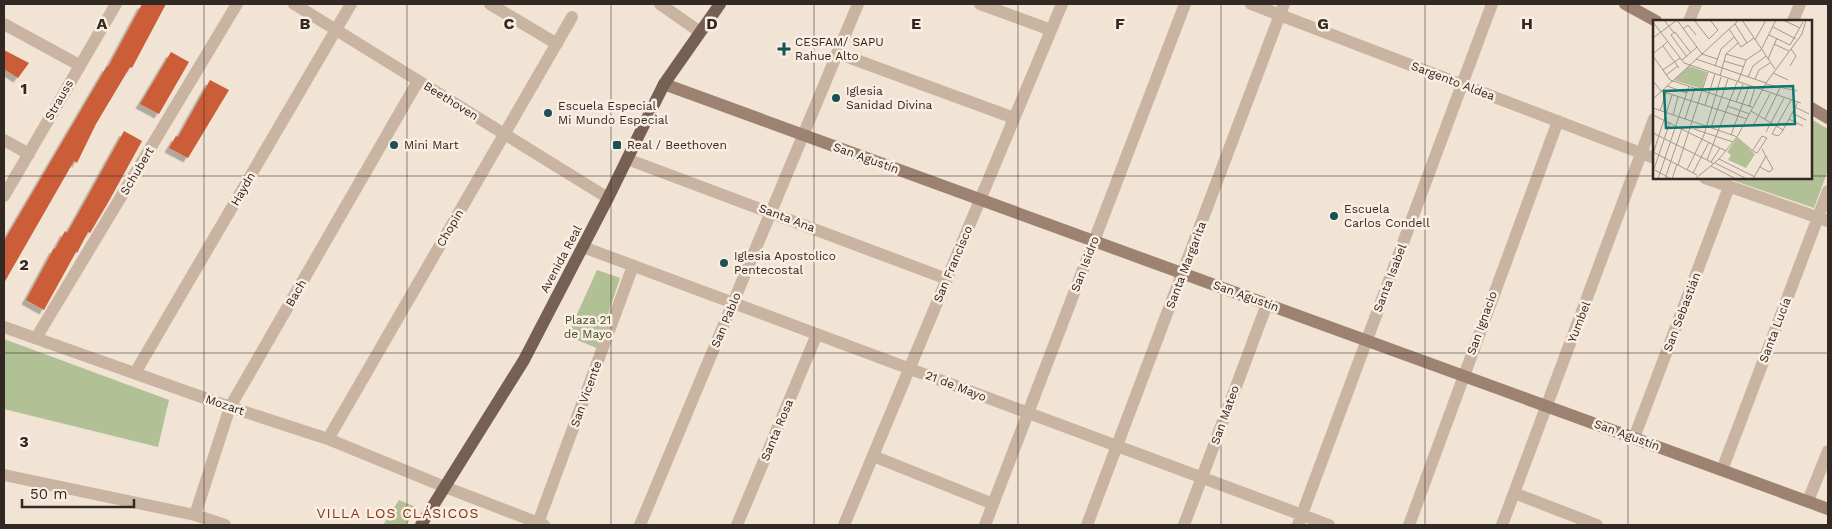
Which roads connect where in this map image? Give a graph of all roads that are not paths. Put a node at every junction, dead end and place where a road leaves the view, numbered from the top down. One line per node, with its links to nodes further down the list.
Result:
1 (116, 4): 28 (street, Strauss)
2 (237, 4): 60 (street, Schubert)
3 (294, 4): 23 (street, Beethoven)
4 (351, 4): 23 (street, Haydn)
5 (490, 4): 26 (street)
6 (660, 4): 25 (street)
7 (720, 4): 25 (main road, Avenida Real)
8 (858, 4): 27 (street, San Pablo)
9 (980, 4): 24 (street)
10 (1062, 4): 24 (street, San Francisco)
11 (1185, 4): 51 (street, San Isidro)
12 (1251, 4): 17 (street, Sargento Aldea)
13 (1492, 4): 31 (street, Santa Isabel)
14 (1625, 4): 19 (street)
15 (1696, 4): 20 (street)
16 (1800, 4): 21 (street)
17 (1282, 10): 31 (street, Sargento Aldea); 54 (street, Santa Margarita)
18 (572, 17): 26 (street, Chopin)
19 (1654, 20)
20 (1689, 20)
21 (1793, 20)
22 (4, 24): 28 (street)
23 (336, 30): 29 (street, Beethoven); 63 (street, Haydn)
24 (1051, 30): 33 (street, San Francisco)
25 (700, 32): 30 (main road, Avenida Real)
26 (557, 44): 37 (street, Chopin)
27 (837, 53): 33 (street); 38 (street, San Pablo)
28 (79, 65): 40 (street, Strauss)
29 (418, 81): 37 (street, Beethoven); 66 (street, Bach)
30 (664, 84): 38 (street, San Agustín); 42 (main road, Avenida Real)
31 (1462, 85): 35 (street, Sargento Aldea); 61 (street, Santa Isabel)
32 (1812, 109): 34 (street)
33 (1014, 118): 48 (street, San Francisco)
34 (1828, 118)
35 (1558, 121): 41 (street, Sargento Aldea); 64 (street, San Ignacio)
36 (1653, 125): 41 (street, Yumbel)
37 (504, 134): 47 (street, Beethoven); 69 (street, Chopin)
38 (803, 135): 48 (street, San Agustín); 49 (street, San Pablo)
39 (4, 140): 40 (street)
40 (29, 154): 46 (street, Strauss)
41 (1648, 156): 65 (street, Yumbel)
42 (627, 158): 47 (main road, Avenida Real); 49 (street, Santa Ana)
43 (1708, 179): 44 (street)
44 (1730, 187): 50 (street); 68 (street, San Sebastián)
45 (1828, 191): 50 (street, Santa Lucía)
46 (4, 196)
47 (608, 198): 52 (main road, Avenida Real)
48 (980, 199): 51 (street, San Agustín); 55 (street, San Francisco)
49 (770, 211): 55 (street, Santa Ana); 56 (street, San Pablo)
50 (1823, 220): 73 (street, Santa Lucía)
51 (1094, 241): 54 (street, San Agustín); 67 (street, San Isidro)
52 (583, 247): 53 (street, 21 de Mayo); 76 (main road, Avenida Real)
53 (633, 266): 56 (street, 21 de Mayo); 83 (street, San Vicente)
54 (1182, 273): 57 (street, San Agustín); 70 (street, Santa Margarita)
55 (947, 279): 62 (street, San Francisco)
56 (733, 303): 59 (street, 21 de Mayo); 86 (street, San Pablo)
57 (1267, 304): 61 (street, San Agustín); 75 (street, San Mateo)
58 (4, 327): 60 (street, Mozart)
59 (817, 334): 62 (street, 21 de Mayo); 87 (street, Santa Rosa)
60 (36, 338): 63 (street, Mozart)
61 (1366, 340): 64 (street, San Agustín); 82 (street, Santa Isabel)
62 (909, 368): 67 (street, 21 de Mayo); 72 (street, San Francisco)
63 (135, 373): 66 (street, Mozart)
64 (1463, 376): 65 (street, San Agustín); 93 (street, San Ignacio)
65 (1547, 406): 68 (street, San Agustín); 77 (street, Yumbel)
66 (230, 407): 69 (street, Mozart); 81 (street, Bach)
67 (1028, 413): 70 (street, 21 de Mayo); 79 (street, San Isidro)
68 (1634, 438): 73 (street, San Agustín)
69 (328, 439): 76 (street, Mozart)
70 (1117, 446): 75 (street, 21 de Mayo); 90 (street, Santa Margarita)
71 (1828, 451): 78 (street)
72 (873, 456): 79 (street); 88 (street, San Francisco)
73 (1722, 470): 78 (street, San Agustín)
74 (4, 475): 81 (street)
75 (1202, 478): 82 (street, 21 de Mayo); 91 (street, San Mateo)
76 (445, 487): 83 (street, Mozart); 85 (main road, Avenida Real)
77 (1514, 493): 94 (street, Yumbel); 95 (street)
78 (1808, 501): 80 (street, San Agustín)
79 (993, 504): 89 (street, San Isidro)
80 (1828, 509)
81 (195, 515): 84 (street)
82 (1300, 520): 92 (street, 21 de Mayo)
83 (541, 524)
84 (225, 525)
85 (422, 525)
86 (640, 525)
87 (737, 525)
88 (844, 525)
89 (985, 525)
90 (1087, 525)
91 (1184, 525)
92 (1329, 525)
93 (1408, 525)
94 (1502, 525)
95 (1596, 525)

